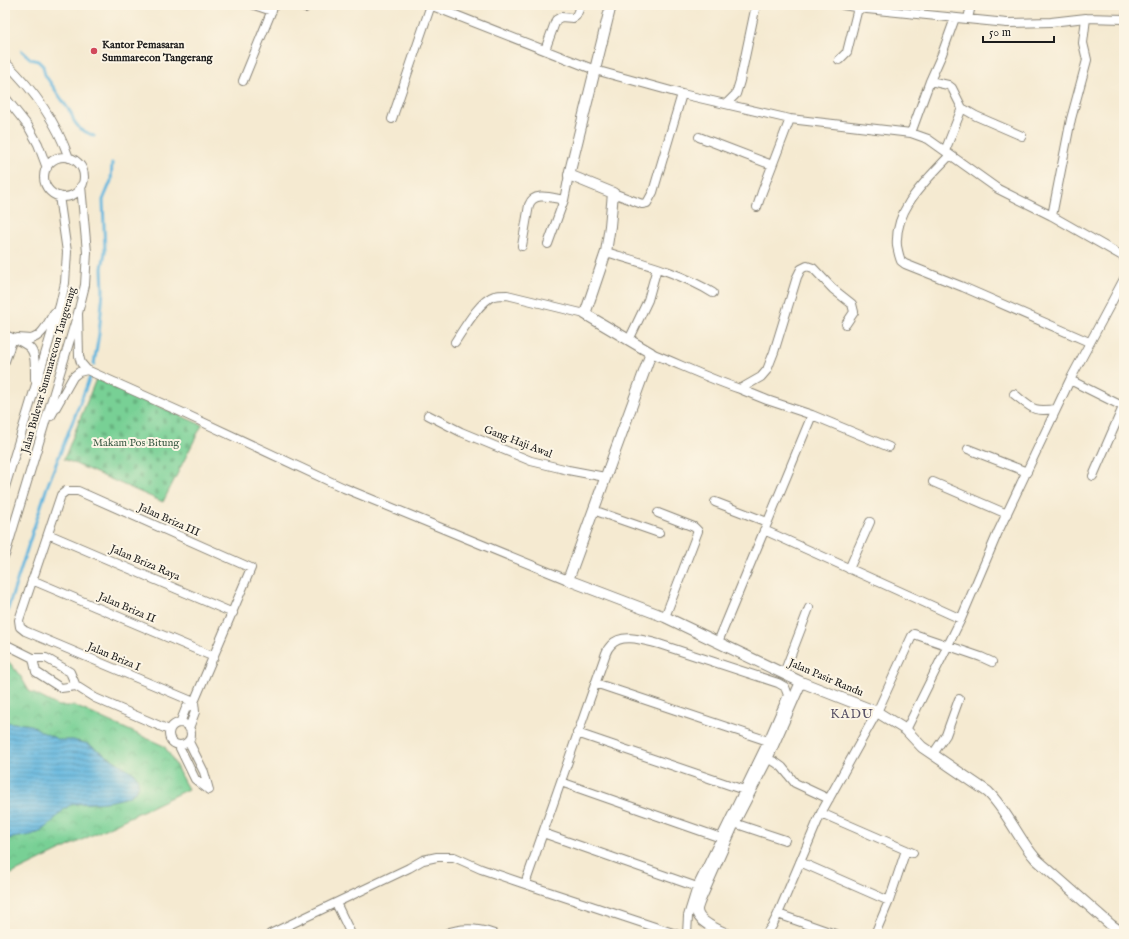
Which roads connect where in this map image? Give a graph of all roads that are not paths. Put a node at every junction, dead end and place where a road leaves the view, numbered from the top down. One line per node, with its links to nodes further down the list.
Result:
1 (254, 5): 9 (street)
2 (430, 5): 15 (street); 25 (street)
3 (581, 5): 15 (street)
4 (611, 5): 18 (street)
5 (756, 5): 23 (street)
6 (843, 5): 8 (street)
7 (971, 5): 13 (street)
8 (864, 7): 10 (street); 16 (street)
9 (273, 8): 19 (street)
10 (910, 9): 11 (street)
11 (954, 18): 13 (street); 20 (street)
12 (1086, 18): 13 (street); 14 (street); 40 (street)
13 (968, 19)
14 (1124, 19)
15 (545, 50): 18 (street)
16 (839, 60)
17 (5, 62): 31 (street, Jalan Bulevar Summarecon Tangerang)
18 (595, 70): 21 (street); 34 (street)
19 (244, 81)
20 (930, 81): 24 (street); 27 (street)
21 (682, 94): 23 (street); 36 (street)
22 (5, 97): 33 (street)
23 (726, 104): 26 (street)
24 (962, 108): 28 (street); 30 (street)
25 (392, 119)
26 (790, 119): 27 (street); 32 (street)
27 (911, 133): 30 (street)
28 (1022, 136)
29 (699, 137): 32 (street)
30 (948, 153): 40 (street); 56 (street)
31 (69, 158): 33 (street); 35 (street, Jalan Bulevar Summarecon Tangerang)
32 (772, 165): 39 (street)
33 (47, 168): 37 (street)
34 (569, 175): 36 (street); 38 (street)
35 (81, 186): 37 (street); 49 (street, Jalan Bulevar Summarecon Tangerang)
36 (613, 193): 43 (street)
37 (60, 196): 48 (street, Jalan Bulevar Summarecon Tangerang)
38 (564, 200): 41 (street); 42 (street)
39 (758, 207)
40 (1052, 216): 44 (street)
41 (548, 244)
42 (522, 246)
43 (606, 252): 45 (street); 50 (street)
44 (1124, 257)
45 (657, 268): 47 (street); 54 (street)
46 (1124, 279): 56 (street)
47 (713, 293)
48 (60, 305): 53 (street); 61 (street, Jalan Bulevar Summarecon Tangerang)
49 (78, 313): 59 (street); 68 (street, Jalan Bulevar Summarecon Tangerang)
50 (585, 314): 54 (street); 55 (street)
51 (846, 324): 62 (street)
52 (5, 335): 53 (street)
53 (13, 338): 58 (street); 61 (street)
54 (629, 340): 57 (street)
55 (455, 342)
56 (1089, 342): 60 (street)
57 (651, 353): 62 (street); 73 (street)
58 (5, 361)
59 (87, 370): 68 (street); 88 (street)
60 (1070, 380): 64 (street); 65 (street)
61 (35, 389): 75 (street, Jalan Bulevar Summarecon Tangerang)
62 (740, 389): 67 (street)
63 (1014, 394): 65 (street)
64 (1123, 407): 72 (street)
65 (1056, 409): 71 (street)
66 (428, 415): 73 (street, Gang Haji Awal)
67 (812, 415): 69 (street); 80 (street)
68 (44, 428): 85 (street, Jalan Bulevar Summarecon Tangerang)
69 (889, 447)
70 (968, 449): 71 (street)
71 (1026, 472): 79 (street)
72 (1093, 476)
73 (605, 477): 77 (street)
74 (933, 482): 79 (street)
75 (5, 486)
76 (714, 502): 80 (street)
77 (593, 510): 83 (street); 88 (street)
78 (658, 512): 91 (street)
79 (1007, 514): 92 (street)
80 (767, 522): 82 (street)
81 (870, 522): 86 (street)
82 (764, 530): 86 (street); 93 (street)
83 (659, 533)
84 (48, 534): 87 (street); 90 (street, Jalan Briza Raya); 90 (street, Jalan Briza III)
85 (5, 555)
86 (849, 569): 92 (street)
87 (32, 580): 96 (street, Jalan Briza II); 104 (street, Jalan Briza I)
88 (568, 580): 91 (street, Jalan Pasir Randu)
89 (809, 608): 99 (street)
90 (233, 613): 96 (street)
91 (665, 617): 93 (street, Jalan Pasir Randu)
92 (961, 619): 95 (street)
93 (718, 642): 99 (street, Jalan Pasir Randu)
94 (5, 644): 97 (street)
95 (948, 646): 98 (street); 105 (street); 109 (street)
96 (214, 657): 104 (street)
97 (33, 658): 102 (street); 102 (street)
98 (992, 662)
99 (784, 673): 100 (street, Jalan Pasir Randu)
100 (801, 682): 105 (street, Jalan Pasir Randu); 115 (street)
101 (595, 683): 110 (street); 111 (street); 111 (street)
102 (76, 686): 108 (street)
103 (959, 699): 114 (street)
104 (194, 702): 106 (street); 107 (street)
105 (877, 712): 109 (street, Jalan Pasir Randu); 118 (street)
106 (180, 723): 107 (street); 108 (street)
107 (189, 728): 112 (street)
108 (169, 730): 113 (street)
109 (906, 730): 114 (street, Jalan Pasir Randu)
110 (578, 733): 116 (street); 117 (street)
111 (768, 741): 117 (street)
112 (189, 742): 113 (street); 113 (street)
113 (179, 746)
114 (933, 754): 140 (street, Jalan Pasir Randu)
115 (767, 759): 118 (street); 120 (street)
116 (560, 782): 121 (street); 122 (street)
117 (744, 790): 122 (street)
118 (829, 799): 119 (street)
119 (821, 813): 124 (street); 127 (street)
120 (734, 823): 123 (street); 136 (street)
121 (543, 833): 125 (street); 126 (street)
122 (721, 838): 126 (street)
123 (785, 840)
124 (800, 862): 127 (street); 129 (street)
125 (525, 884): 128 (street); 134 (street)
126 (697, 887): 135 (street)
127 (889, 901): 139 (street)
128 (336, 903): 130 (street); 131 (street)
129 (778, 914): 137 (street); 138 (street)
130 (270, 934)
131 (350, 934)
132 (446, 934): 133 (street)
133 (494, 934)
134 (676, 934)
135 (687, 934)
136 (727, 934)
137 (766, 934)
138 (835, 934)
139 (875, 934)
140 (1124, 934)

